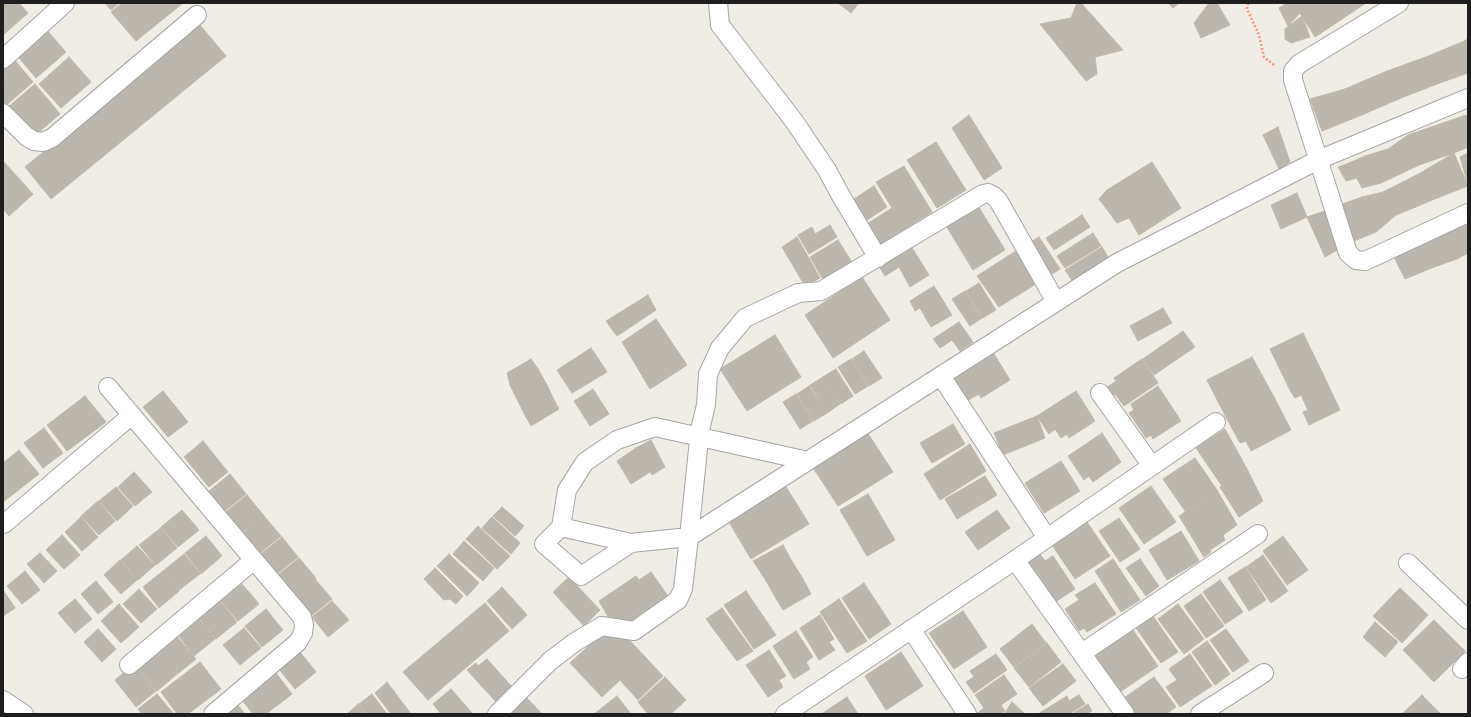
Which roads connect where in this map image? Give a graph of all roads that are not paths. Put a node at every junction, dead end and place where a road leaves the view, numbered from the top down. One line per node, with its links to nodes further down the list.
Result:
1 (65, 3): 5 (street)
2 (718, 3): 10 (street)
3 (1399, 3): 8 (street)
4 (197, 15): 7 (street)
5 (3, 59)
6 (1468, 98): 8 (street)
7 (3, 113)
8 (1318, 160): 9 (street); 11 (street)
9 (1468, 213)
10 (878, 258): 11 (street); 17 (street)
11 (1056, 302): 12 (street)
12 (941, 376): 18 (street); 24 (street)
13 (108, 387): 15 (street)
14 (1100, 393): 19 (street)
15 (132, 416): 20 (street); 26 (street)
16 (1216, 422): 19 (street)
17 (700, 437): 18 (street); 21 (street); 23 (street)
18 (808, 461): 23 (street)
19 (1152, 466): 24 (street)
20 (4, 524)
21 (562, 527): 25 (street); 25 (street)
22 (1258, 534): 31 (street)
23 (689, 537): 25 (street); 37 (street)
24 (1047, 538): 27 (street)
25 (631, 543)
26 (254, 560): 32 (street); 36 (street)
27 (1016, 560): 30 (street); 31 (street)
28 (1408, 563): 29 (street)
29 (1468, 620)
30 (911, 629): 38 (street); 39 (street)
31 (1082, 653): 40 (street)
32 (129, 665)
33 (1264, 673): 41 (street)
34 (3, 700): 35 (street)
35 (24, 714)
36 (213, 714)
37 (497, 714)
38 (785, 714)
39 (967, 714)
40 (1126, 714)
41 (1200, 714)

